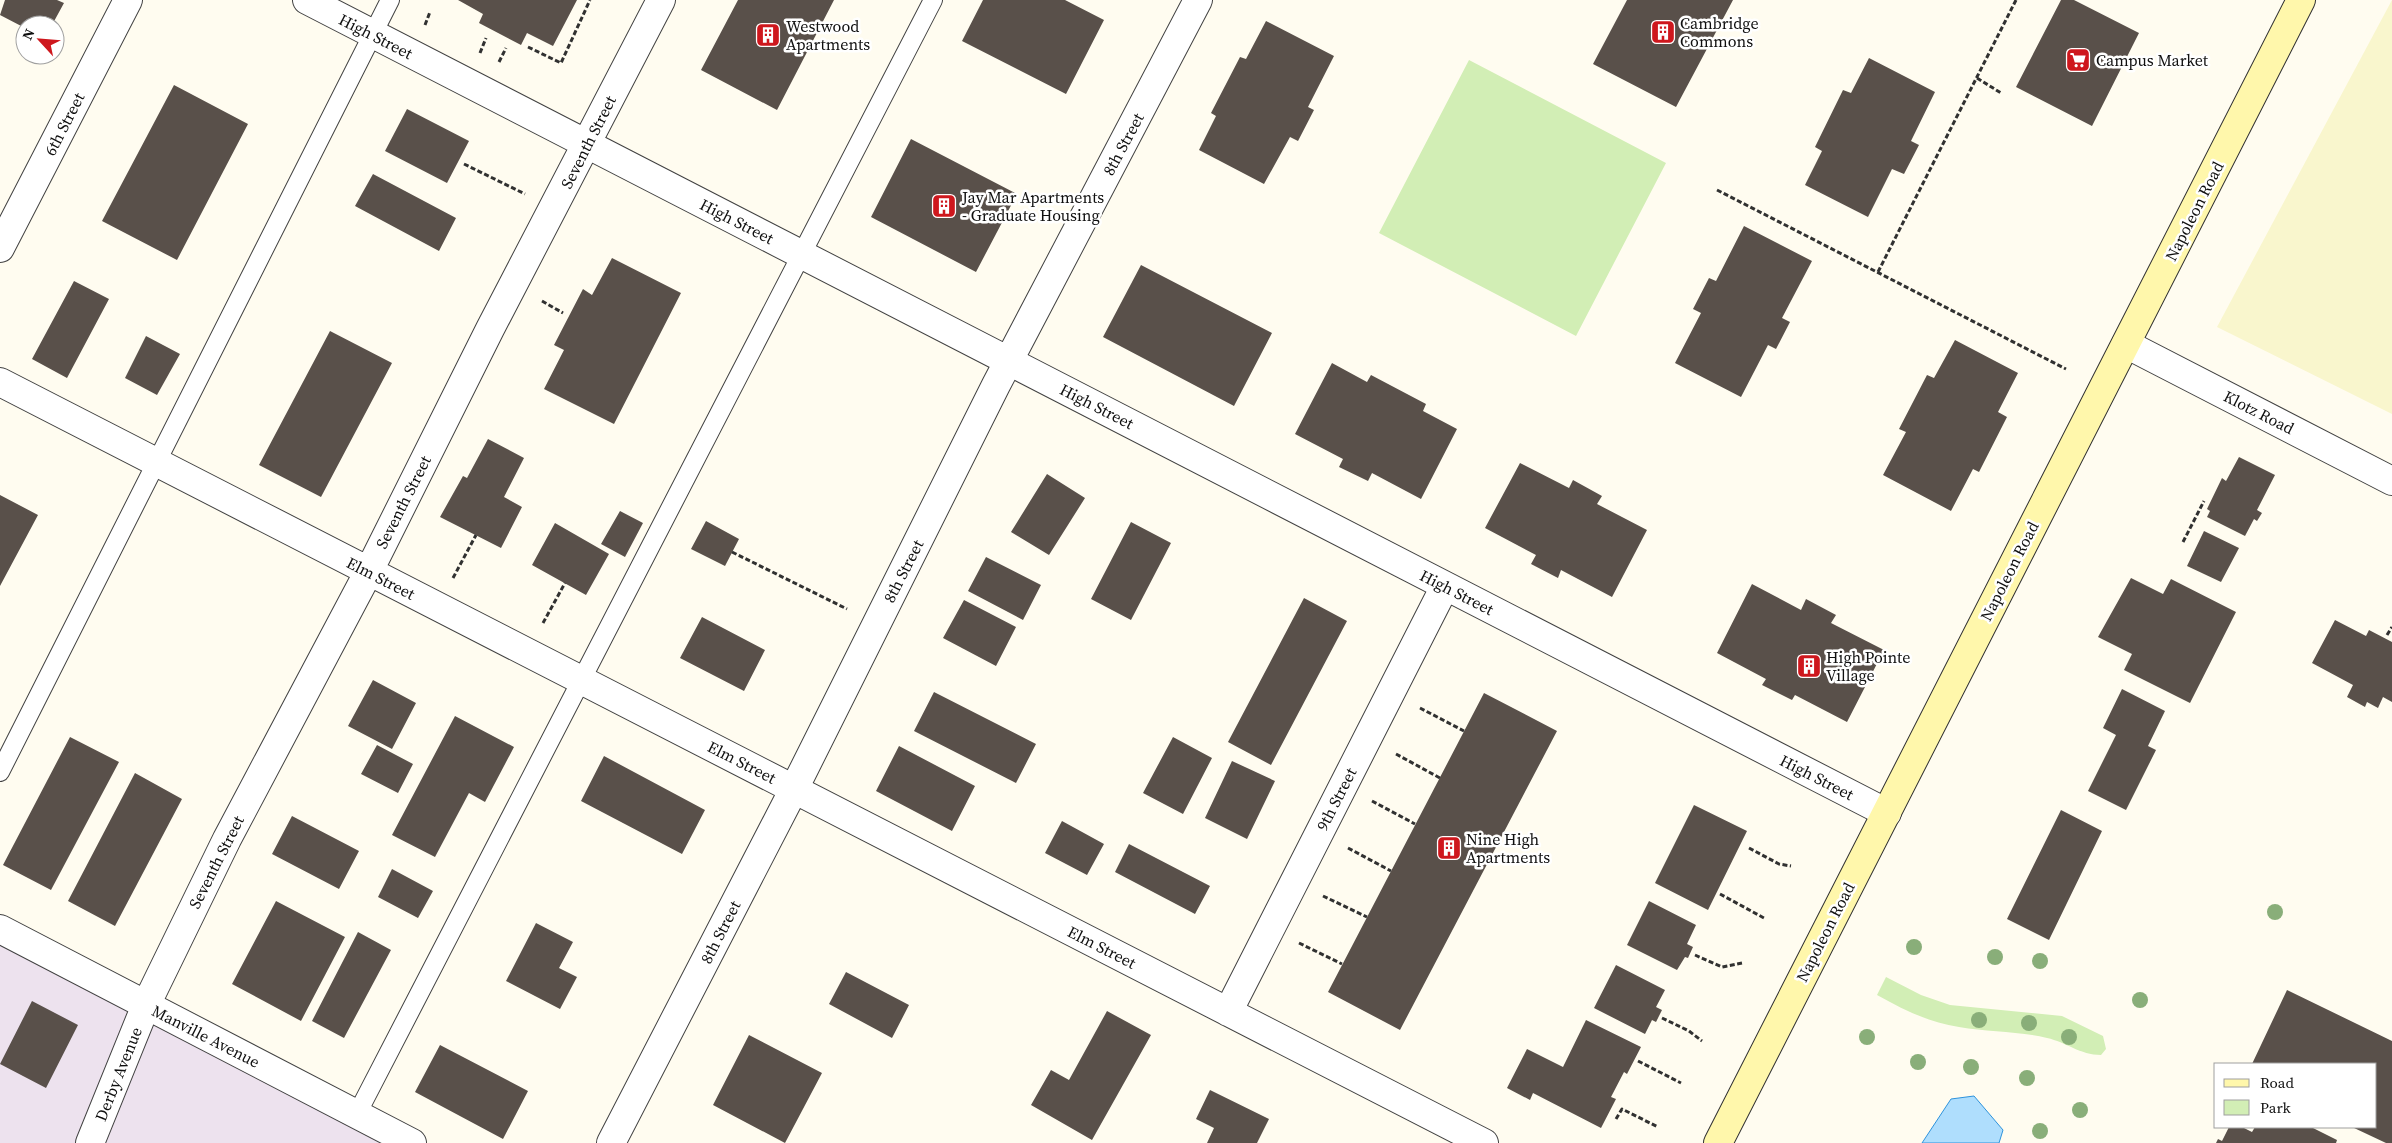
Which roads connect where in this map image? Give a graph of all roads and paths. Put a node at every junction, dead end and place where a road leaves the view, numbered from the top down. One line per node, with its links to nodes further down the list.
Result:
1 (128, 0): 24 (street, 6th Street)
2 (307, 0): 12 (street, High Street)
3 (390, 0): 12 (lane)
4 (590, 0): 14 (path)
5 (661, 0): 20 (street, Seventh Street)
6 (933, 0): 25 (lane)
7 (1198, 0): 30 (street, 8th Street)
8 (2016, 0): 18 (path)
9 (2301, 0): 29 (main road, Napoleon Road)
10 (430, 12): 11 (path)
11 (425, 25)
12 (374, 34): 20 (street, High Street); 33 (lane)
13 (486, 38): 16 (path)
14 (528, 47)
15 (506, 48): 17 (path)
16 (479, 53)
17 (499, 63)
18 (1977, 78): 19 (path); 26 (path)
19 (2001, 93)
20 (587, 144): 25 (street, High Street); 39 (street, Seventh Street)
21 (464, 164): 23 (path)
22 (1717, 190): 26 (path)
23 (528, 195)
24 (0, 248)
25 (801, 254): 30 (street, High Street); 47 (lane)
26 (1878, 272): 31 (path)
27 (546, 304): 28 (path)
28 (563, 313)
29 (2126, 344): 34 (street, Klotz Road); 55 (main road, Napoleon Road)
30 (1009, 361): 42 (street, High Street); 43 (street, 8th Street)
31 (2066, 369)
32 (0, 382): 33 (street, Elm Street)
33 (157, 462): 39 (street, Elm Street); 51 (lane)
34 (2392, 481)
35 (2204, 501): 37 (path)
36 (476, 535): 40 (path)
37 (2183, 542)
38 (732, 552): 43 (path)
39 (369, 571): 47 (street, Elm Street); 70 (street, Seventh Street)
40 (450, 583)
41 (565, 583): 45 (path)
42 (1445, 586): 55 (street, High Street); 71 (street, 9th Street)
43 (877, 624): 53 (street, 8th Street)
44 (2392, 627): 46 (path)
45 (539, 630)
46 (2387, 635)
47 (581, 680): 53 (street, Elm Street); 76 (lane)
48 (1418, 707): 49 (path)
49 (1464, 731)
50 (1394, 753): 52 (path)
51 (0, 772)
52 (1440, 778)
53 (794, 789): 71 (street, Elm Street); 81 (street, 8th Street)
54 (1370, 800): 56 (path)
55 (1887, 812): 83 (main road, Napoleon Road)
56 (1416, 824)
57 (1345, 847): 60 (path)
58 (1750, 848): 59 (path)
59 (1791, 866)
60 (1391, 871)
61 (1320, 894): 63 (path)
62 (1720, 894): 64 (path)
63 (1367, 917)
64 (1764, 918)
65 (0, 929): 70 (street, Manville Avenue)
66 (1296, 941): 69 (path)
67 (1695, 955): 68 (path)
68 (1742, 962)
69 (1342, 964)
70 (146, 1005): 76 (street, Manville Avenue); 79 (street, Derby Avenue)
71 (1228, 1012): 82 (street, Elm Street)
72 (1662, 1018): 73 (path)
73 (1702, 1041)
74 (1638, 1061): 75 (path)
75 (1681, 1083)
76 (357, 1114): 80 (street, Manville Avenue)
77 (1616, 1119): 78 (path)
78 (1658, 1127)
79 (90, 1143)
80 (412, 1143)
81 (611, 1143)
82 (1484, 1143)
83 (1718, 1143)

